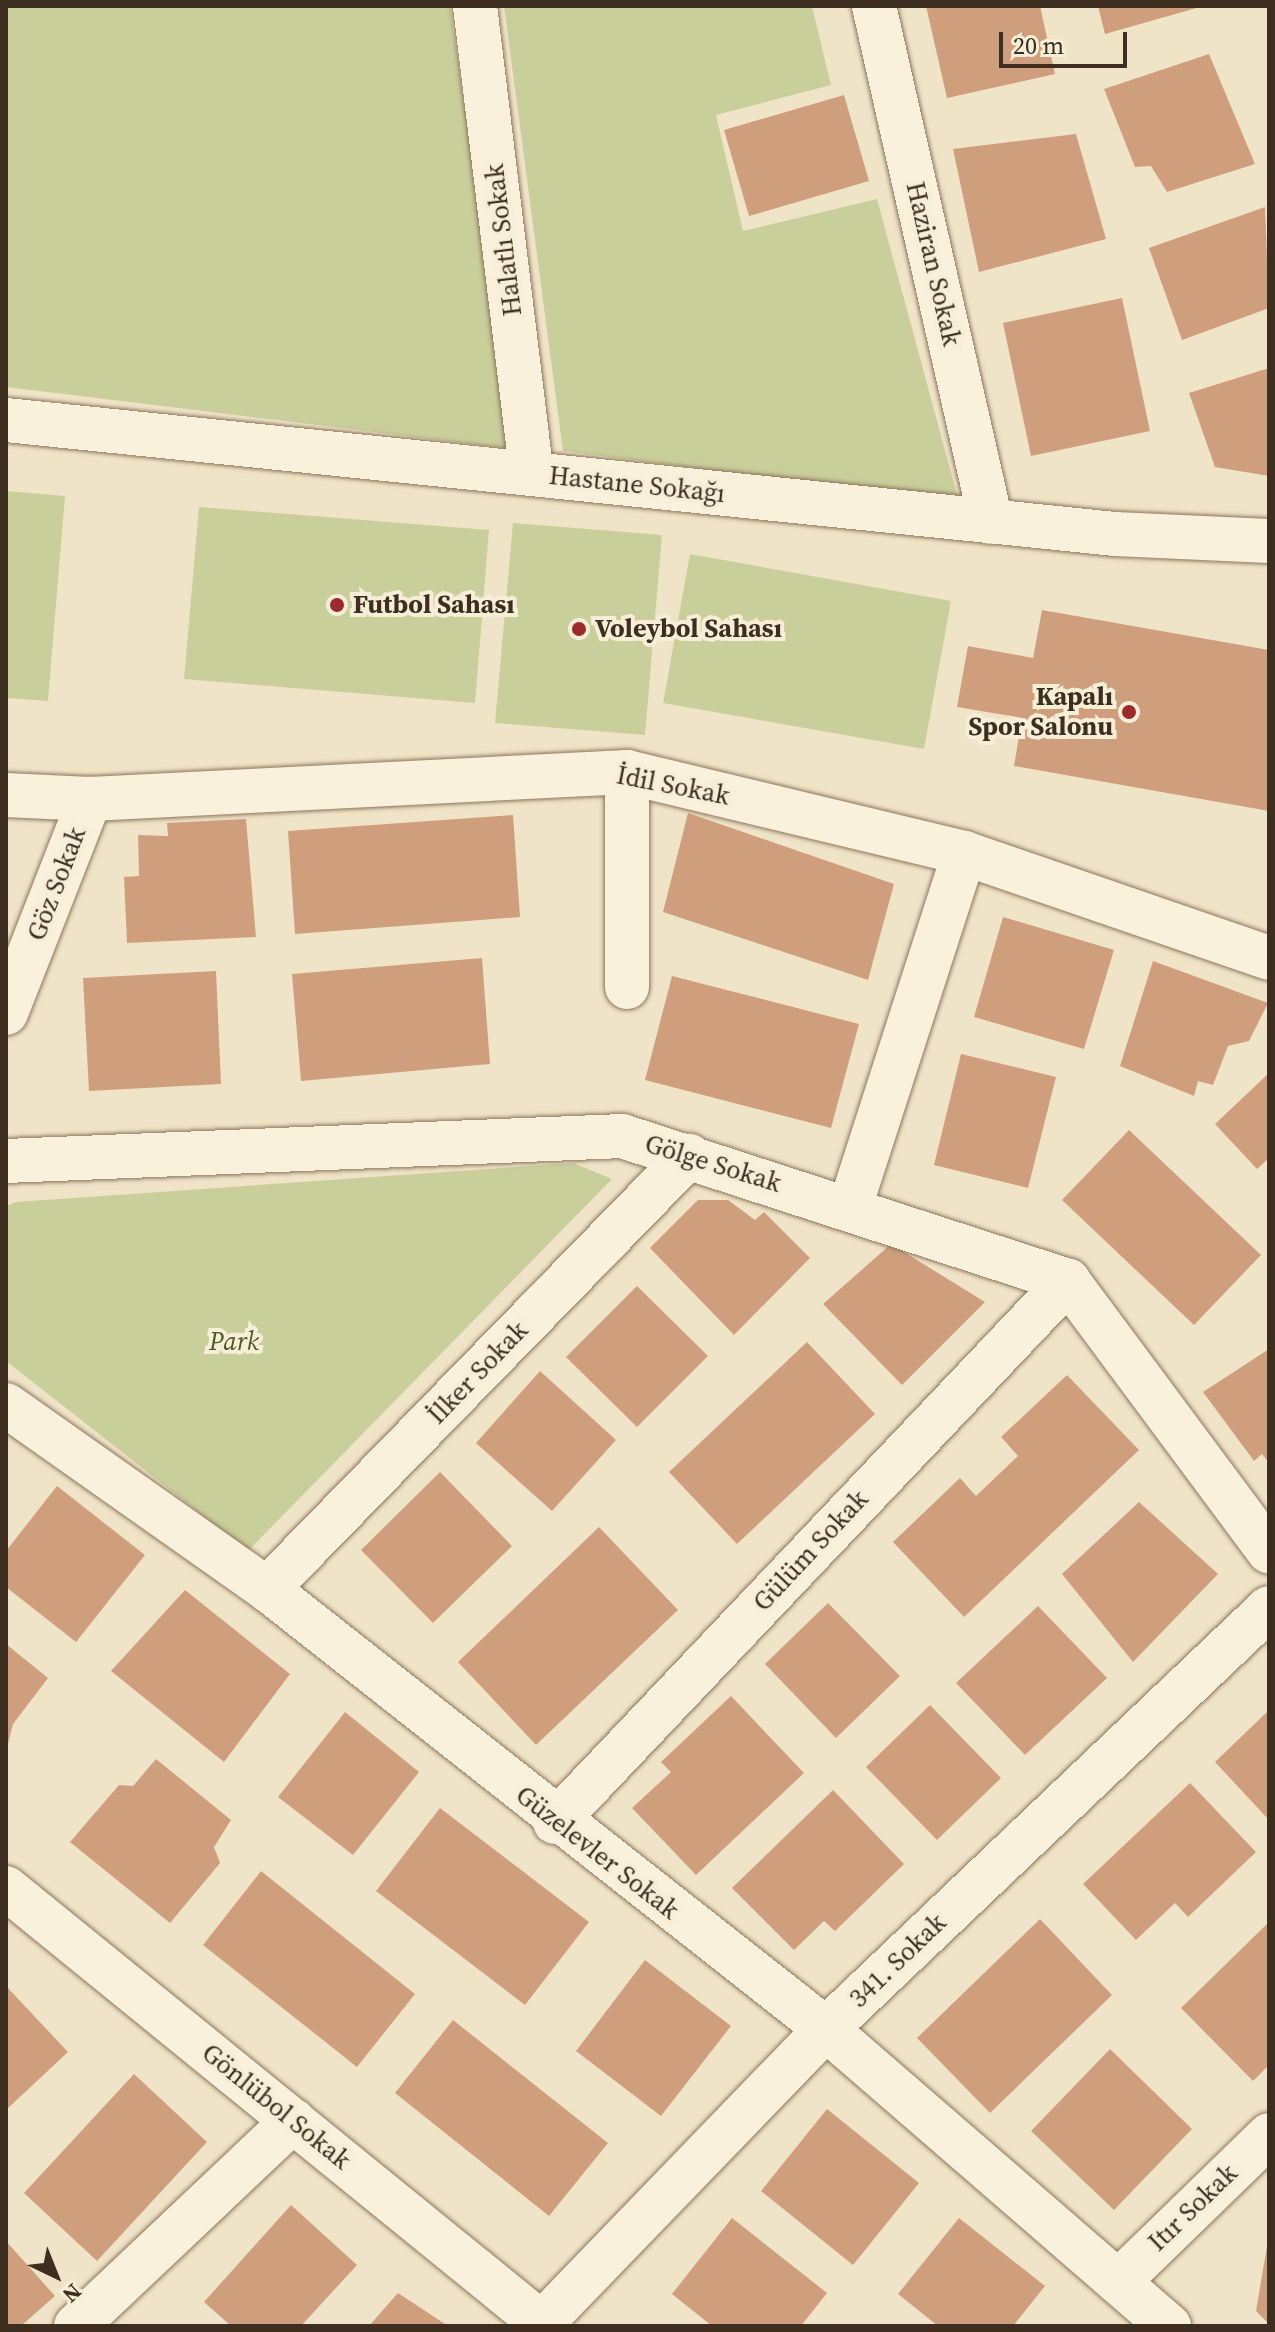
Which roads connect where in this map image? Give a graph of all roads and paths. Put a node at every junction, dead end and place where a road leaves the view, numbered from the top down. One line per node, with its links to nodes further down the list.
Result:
1 (475, 6): 4 (street, Halatlı Sokak)
2 (874, 6): 5 (street, Haziran Sokak)
3 (6, 420): 4 (street, Hastane Sokağı)
4 (532, 474): 5 (street, Hastane Sokağı)
5 (991, 522): 6 (street, Hastane Sokağı)
6 (1269, 541)
7 (627, 772): 9 (street, İdil Sokak); 10 (street, İdil Sokak); 12 (street)
8 (6, 795): 9 (street, İdil Sokak)
9 (90, 799): 13 (street, Göz Sokak)
10 (964, 853): 11 (street, İdil Sokak); 16 (street)
11 (1269, 958)
12 (627, 987)
13 (6, 1013)
14 (689, 1156): 15 (street, Gölge Sokak); 16 (street, Gölge Sokak); 20 (street, İlker Sokak)
15 (6, 1161)
16 (850, 1207): 17 (street, Gölge Sokak)
17 (1068, 1281): 19 (street); 22 (street, Gülüm Sokak)
18 (6, 1405): 20 (street, Güzelevler Sokak)
19 (1269, 1552)
20 (267, 1589): 22 (street, Güzelevler Sokak)
21 (1269, 1608): 24 (street, 341. Sokak)
22 (555, 1822): 24 (street, Güzelevler Sokak)
23 (6, 1888): 25 (street, Gönlübol Sokak)
24 (826, 2029): 27 (street, Güzelevler Sokak); 28 (street, 341. Sokak)
25 (293, 2121): 28 (street, Gönlübol Sokak); 29 (street)
26 (1269, 2135): 27 (street, Itır Sokak)
27 (1118, 2282): 30 (street, Güzelevler Sokak)
28 (542, 2325)
29 (76, 2326)
30 (1169, 2326)

